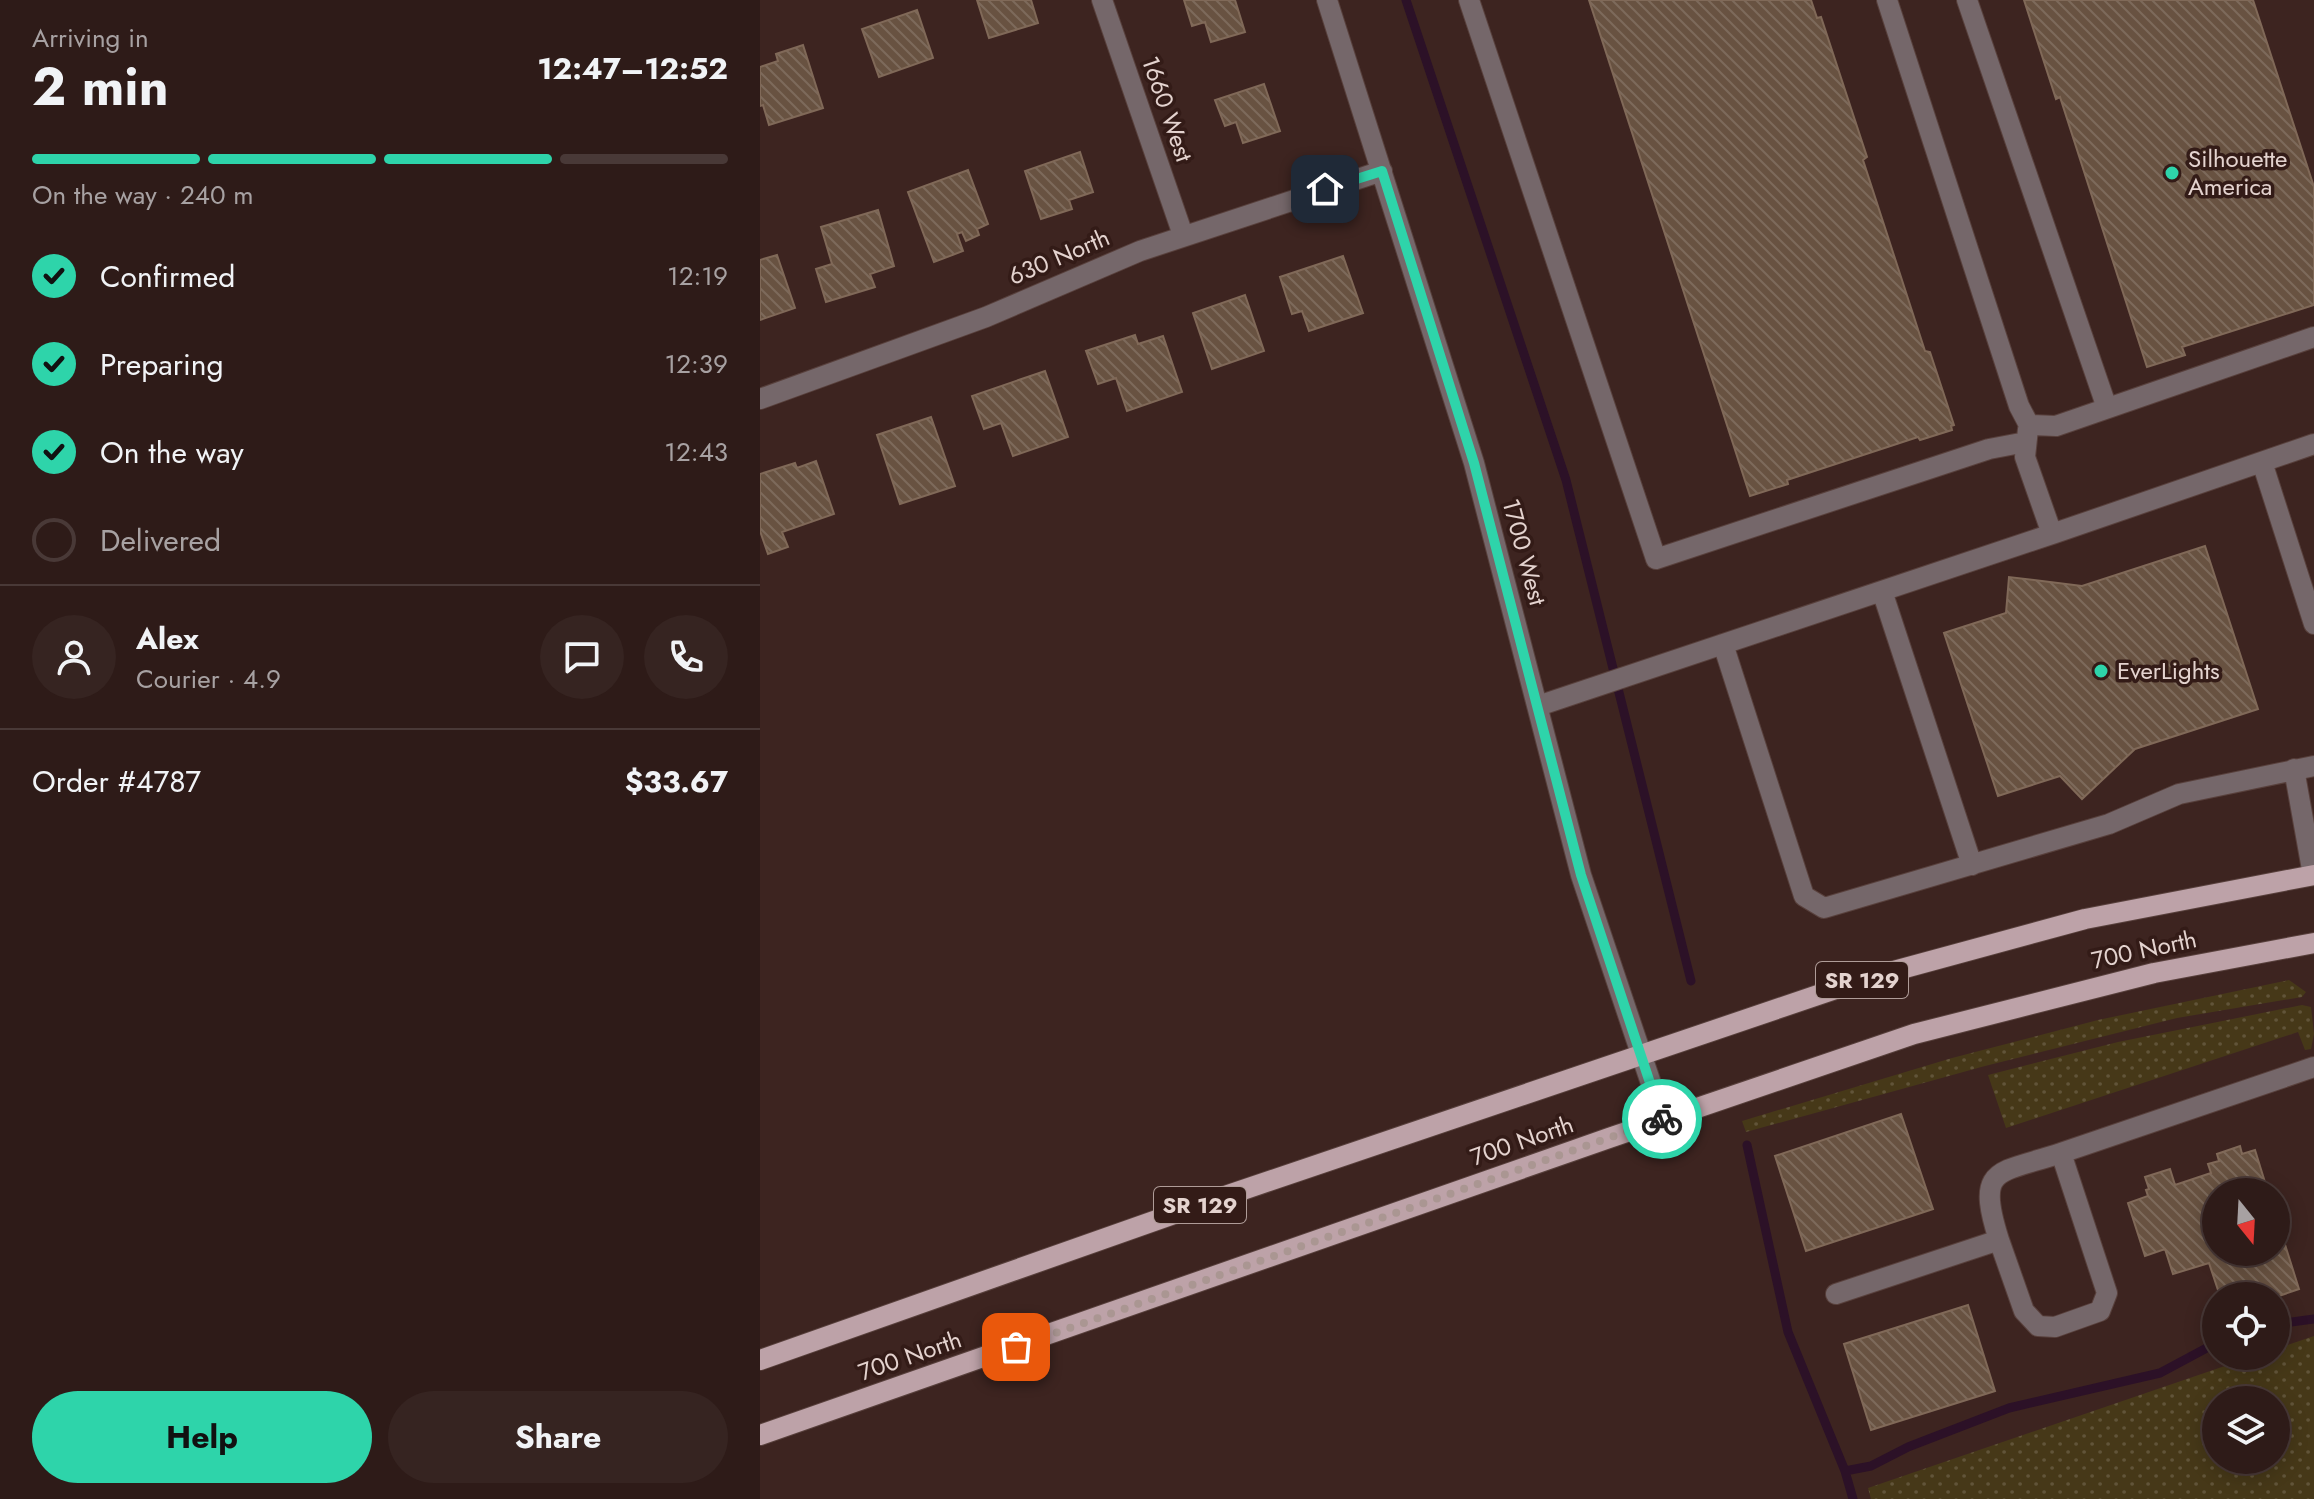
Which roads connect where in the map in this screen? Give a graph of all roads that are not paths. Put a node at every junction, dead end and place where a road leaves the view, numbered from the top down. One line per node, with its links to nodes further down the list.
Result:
1 (1102, 0): 7 (street, 1660 West)
2 (1327, 0): 6 (street, 1700 West)
3 (1469, 0): 11 (street)
4 (1887, 0): 11 (street)
5 (1967, 0): 10 (street)
6 (1382, 171): 7 (street, 630 North); 18 (street, 1700 West)
7 (1183, 235): 9 (street, 630 North)
8 (2314, 337): 10 (street)
9 (760, 399)
10 (2107, 408): 11 (street)
11 (2027, 434): 14 (street)
12 (2314, 444): 13 (street)
13 (2262, 462): 14 (street); 16 (street)
14 (2052, 534): 15 (street)
15 (1882, 591): 17 (street); 20 (street)
16 (2314, 624)
17 (1723, 644): 18 (street); 20 (street)
18 (1538, 706): 23 (street, 1700 West)
19 (2304, 768): 20 (street); 21 (street)
20 (1972, 865)
21 (2314, 875): 23 (main road, 700 North / SR 129)
22 (2314, 943): 25 (main road, 700 North)
23 (1642, 1053): 25 (street, 1700 West); 29 (main road, 700 North / SR 129)
24 (2314, 1067): 26 (street)
25 (1663, 1119): 30 (main road, 700 North)
26 (2061, 1153): 27 (street); 27 (street)
27 (1999, 1240): 28 (street)
28 (1836, 1294)
29 (760, 1360)
30 (760, 1435)

